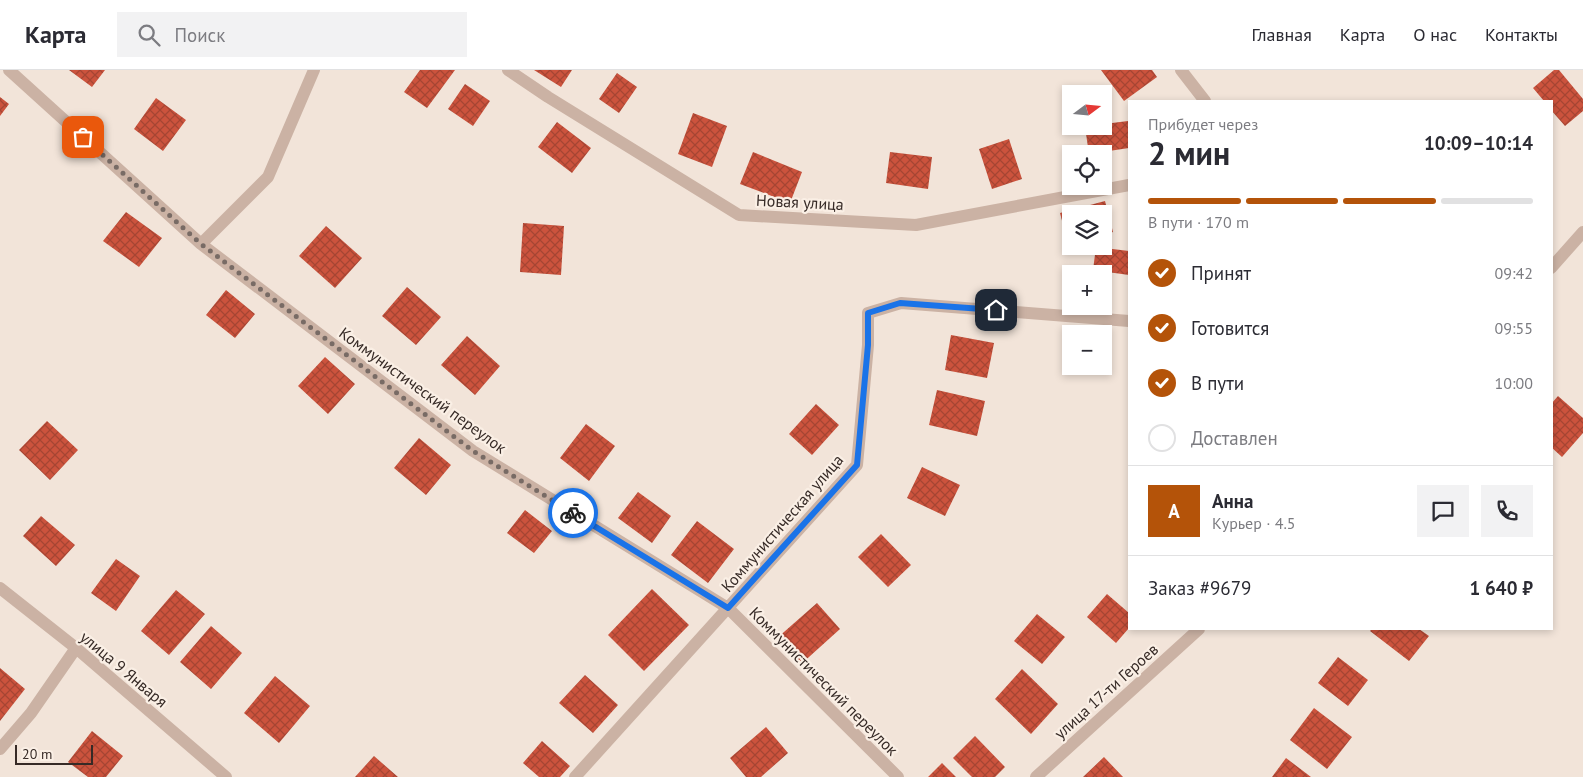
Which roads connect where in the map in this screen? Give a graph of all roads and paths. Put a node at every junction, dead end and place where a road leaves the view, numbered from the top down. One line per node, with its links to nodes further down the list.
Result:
1 (8, 70): 8 (street, Коммунистический переулок)
2 (314, 70): 8 (street)
3 (508, 70): 6 (street, Новая улица)
4 (1181, 70): 5 (street)
5 (1203, 100)
6 (1128, 185)
7 (1583, 232): 9 (street)
8 (201, 244): 12 (street, Коммунистический переулок)
9 (1553, 266)
10 (1128, 321): 12 (street, Коммунистическая улица)
11 (0, 588): 14 (street, улица 9 Января)
12 (728, 608): 17 (street, Коммунистическая улица); 18 (street, Коммунистический переулок)
13 (1198, 630): 19 (street, улица 17-ти Героев)
14 (76, 648): 15 (street); 16 (street, улица 9 Января)
15 (0, 749)
16 (226, 777)
17 (575, 777)
18 (898, 777)
19 (1036, 777)

